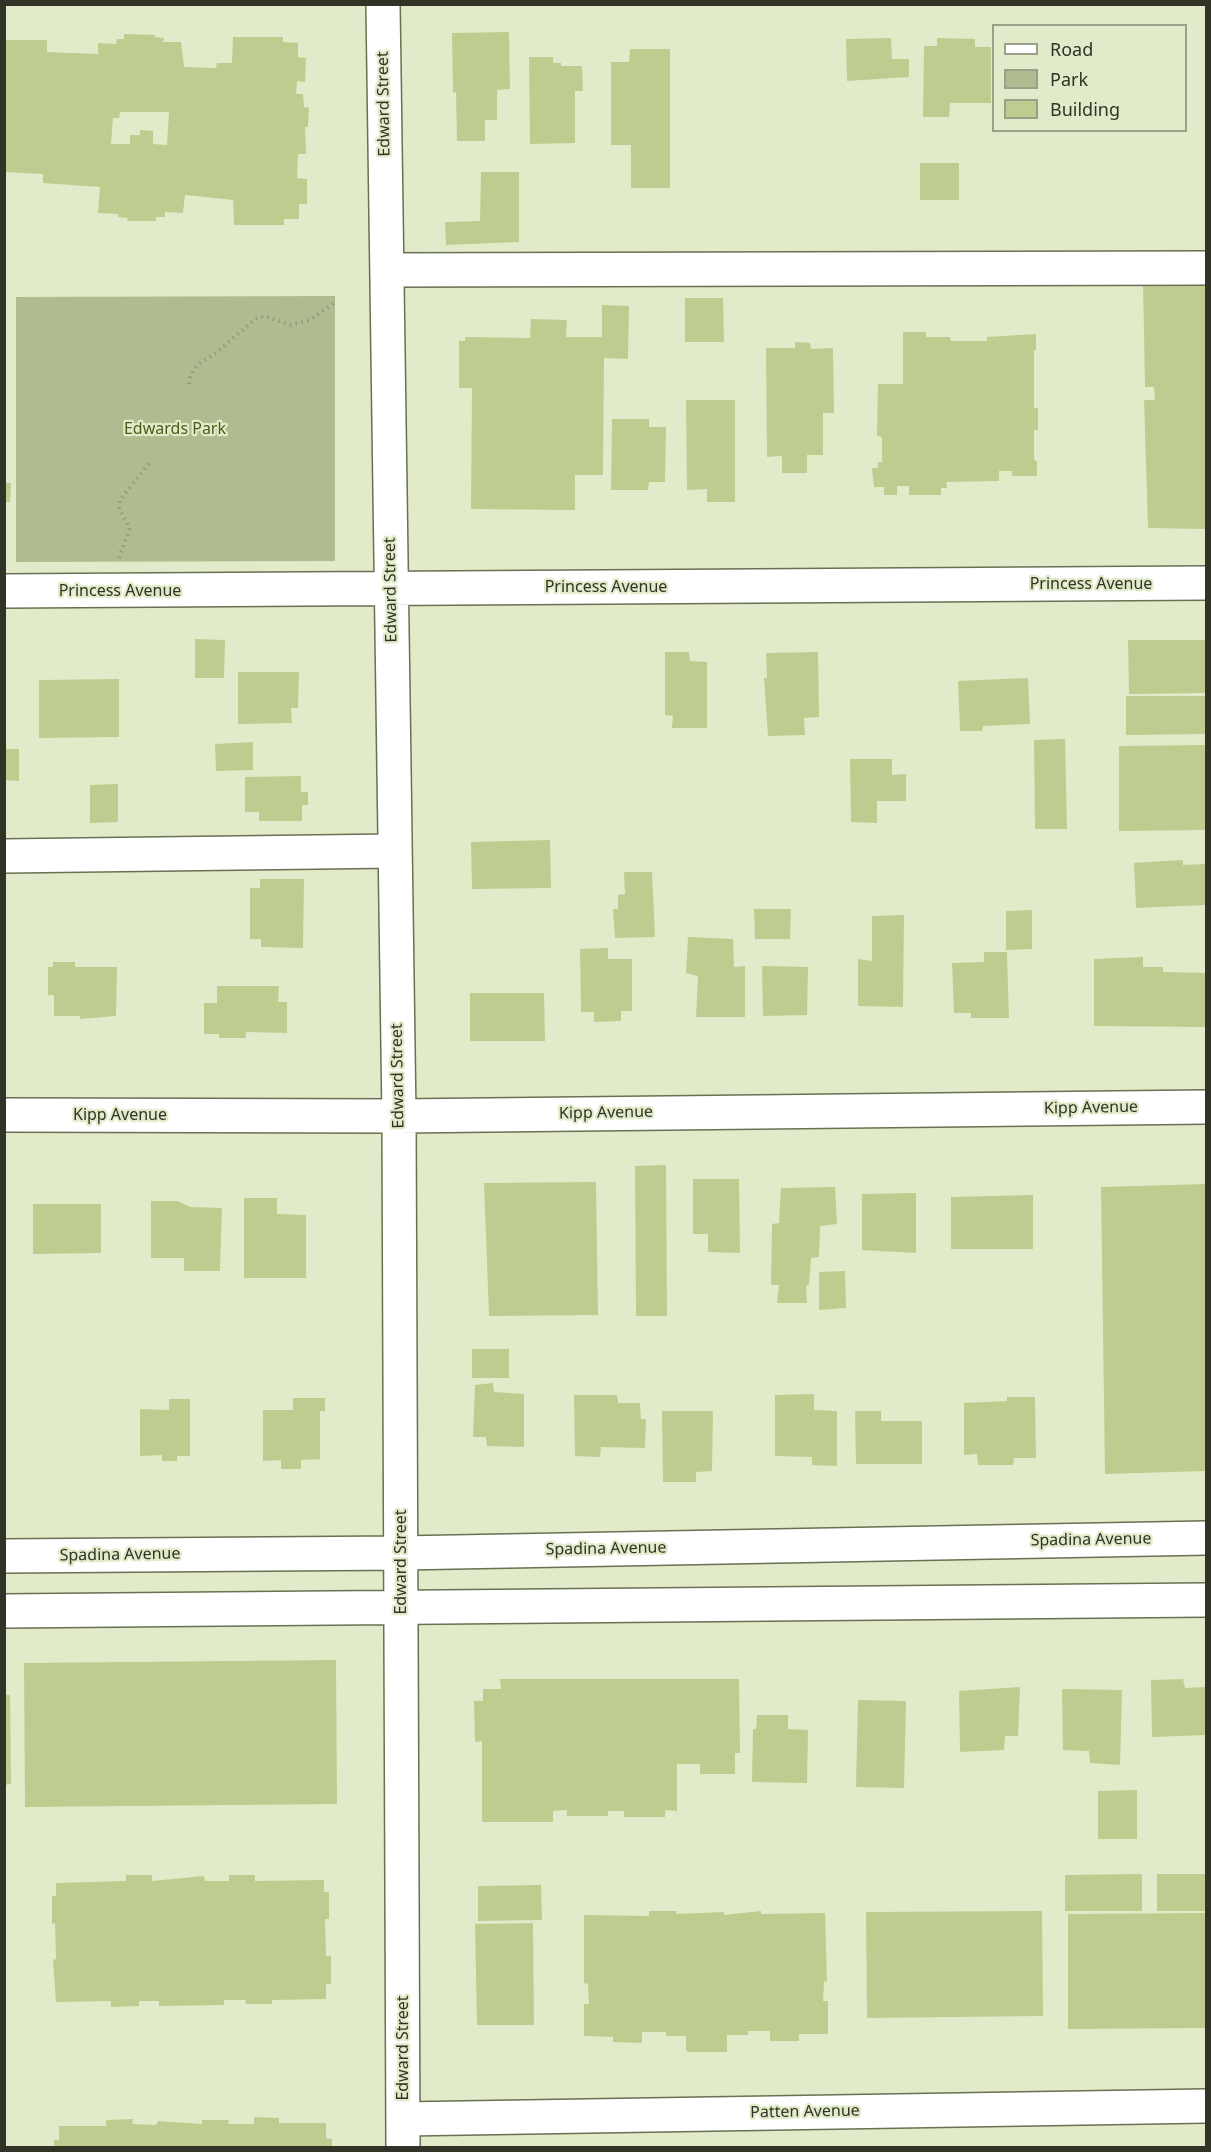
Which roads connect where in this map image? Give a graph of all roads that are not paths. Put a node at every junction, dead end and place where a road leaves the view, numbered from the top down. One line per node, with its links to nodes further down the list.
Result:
1 (382, 4): 3 (street, Edward Street)
2 (1206, 268): 3 (street)
3 (387, 270): 5 (street, Edward Street)
4 (1206, 583): 5 (street, Princess Avenue)
5 (391, 589): 6 (street, Princess Avenue); 7 (street, Edward Street)
6 (4, 591)
7 (395, 851): 8 (street); 11 (street, Edward Street)
8 (4, 856)
9 (1206, 1107): 11 (street, Kipp Avenue)
10 (4, 1115): 11 (street, Kipp Avenue)
11 (399, 1116): 13 (street, Edward Street)
12 (1206, 1538): 13 (street, Spadina Avenue)
13 (401, 1553): 14 (street, Spadina Avenue); 16 (street, Edward Street)
14 (4, 1557)
15 (1206, 1600): 16 (street)
16 (401, 1607): 17 (street); 19 (street, Edward Street)
17 (4, 1611)
18 (1206, 2106): 19 (street, Patten Avenue)
19 (403, 2133)

